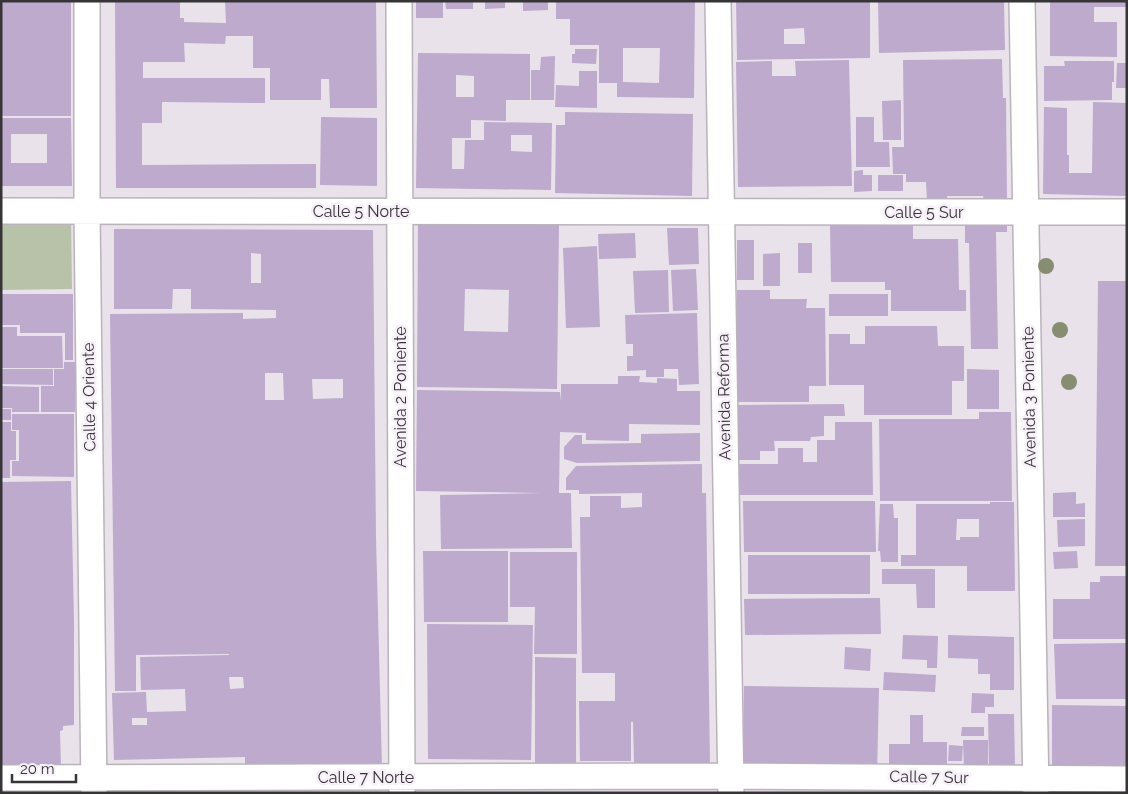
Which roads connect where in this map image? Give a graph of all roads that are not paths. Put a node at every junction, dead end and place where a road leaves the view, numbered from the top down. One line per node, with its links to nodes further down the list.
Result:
1 (87, 1): 8 (street, Calle 4 Oriente)
2 (399, 1): 6 (street, Avenida 2 Poniente)
3 (718, 1): 10 (street, Avenida Reforma)
4 (1022, 1): 7 (street, Avenida 3 Poniente)
5 (1, 211): 8 (street, Calle 5 Norte)
6 (398, 211): 8 (street, Calle 5 Norte); 10 (street, Calle 5 Norte); 15 (street, Avenida 2 Poniente)
7 (1025, 211): 9 (street, Calle 5 Sur); 10 (street, Calle 5 Sur); 16 (street, Avenida 3 Poniente)
8 (87, 212): 14 (street, Calle 4 Oriente)
9 (1127, 212)
10 (721, 213): 13 (street, Avenida Reforma)
11 (1, 778): 14 (street, Calle 7 Norte)
12 (1127, 779): 16 (street, Calle 7 Sur)
13 (731, 784): 15 (street, Calle 7 Norte); 16 (street, Calle 7 Sur)
14 (94, 785): 15 (street, Calle 7 Norte)
15 (402, 785)
16 (1036, 786)

